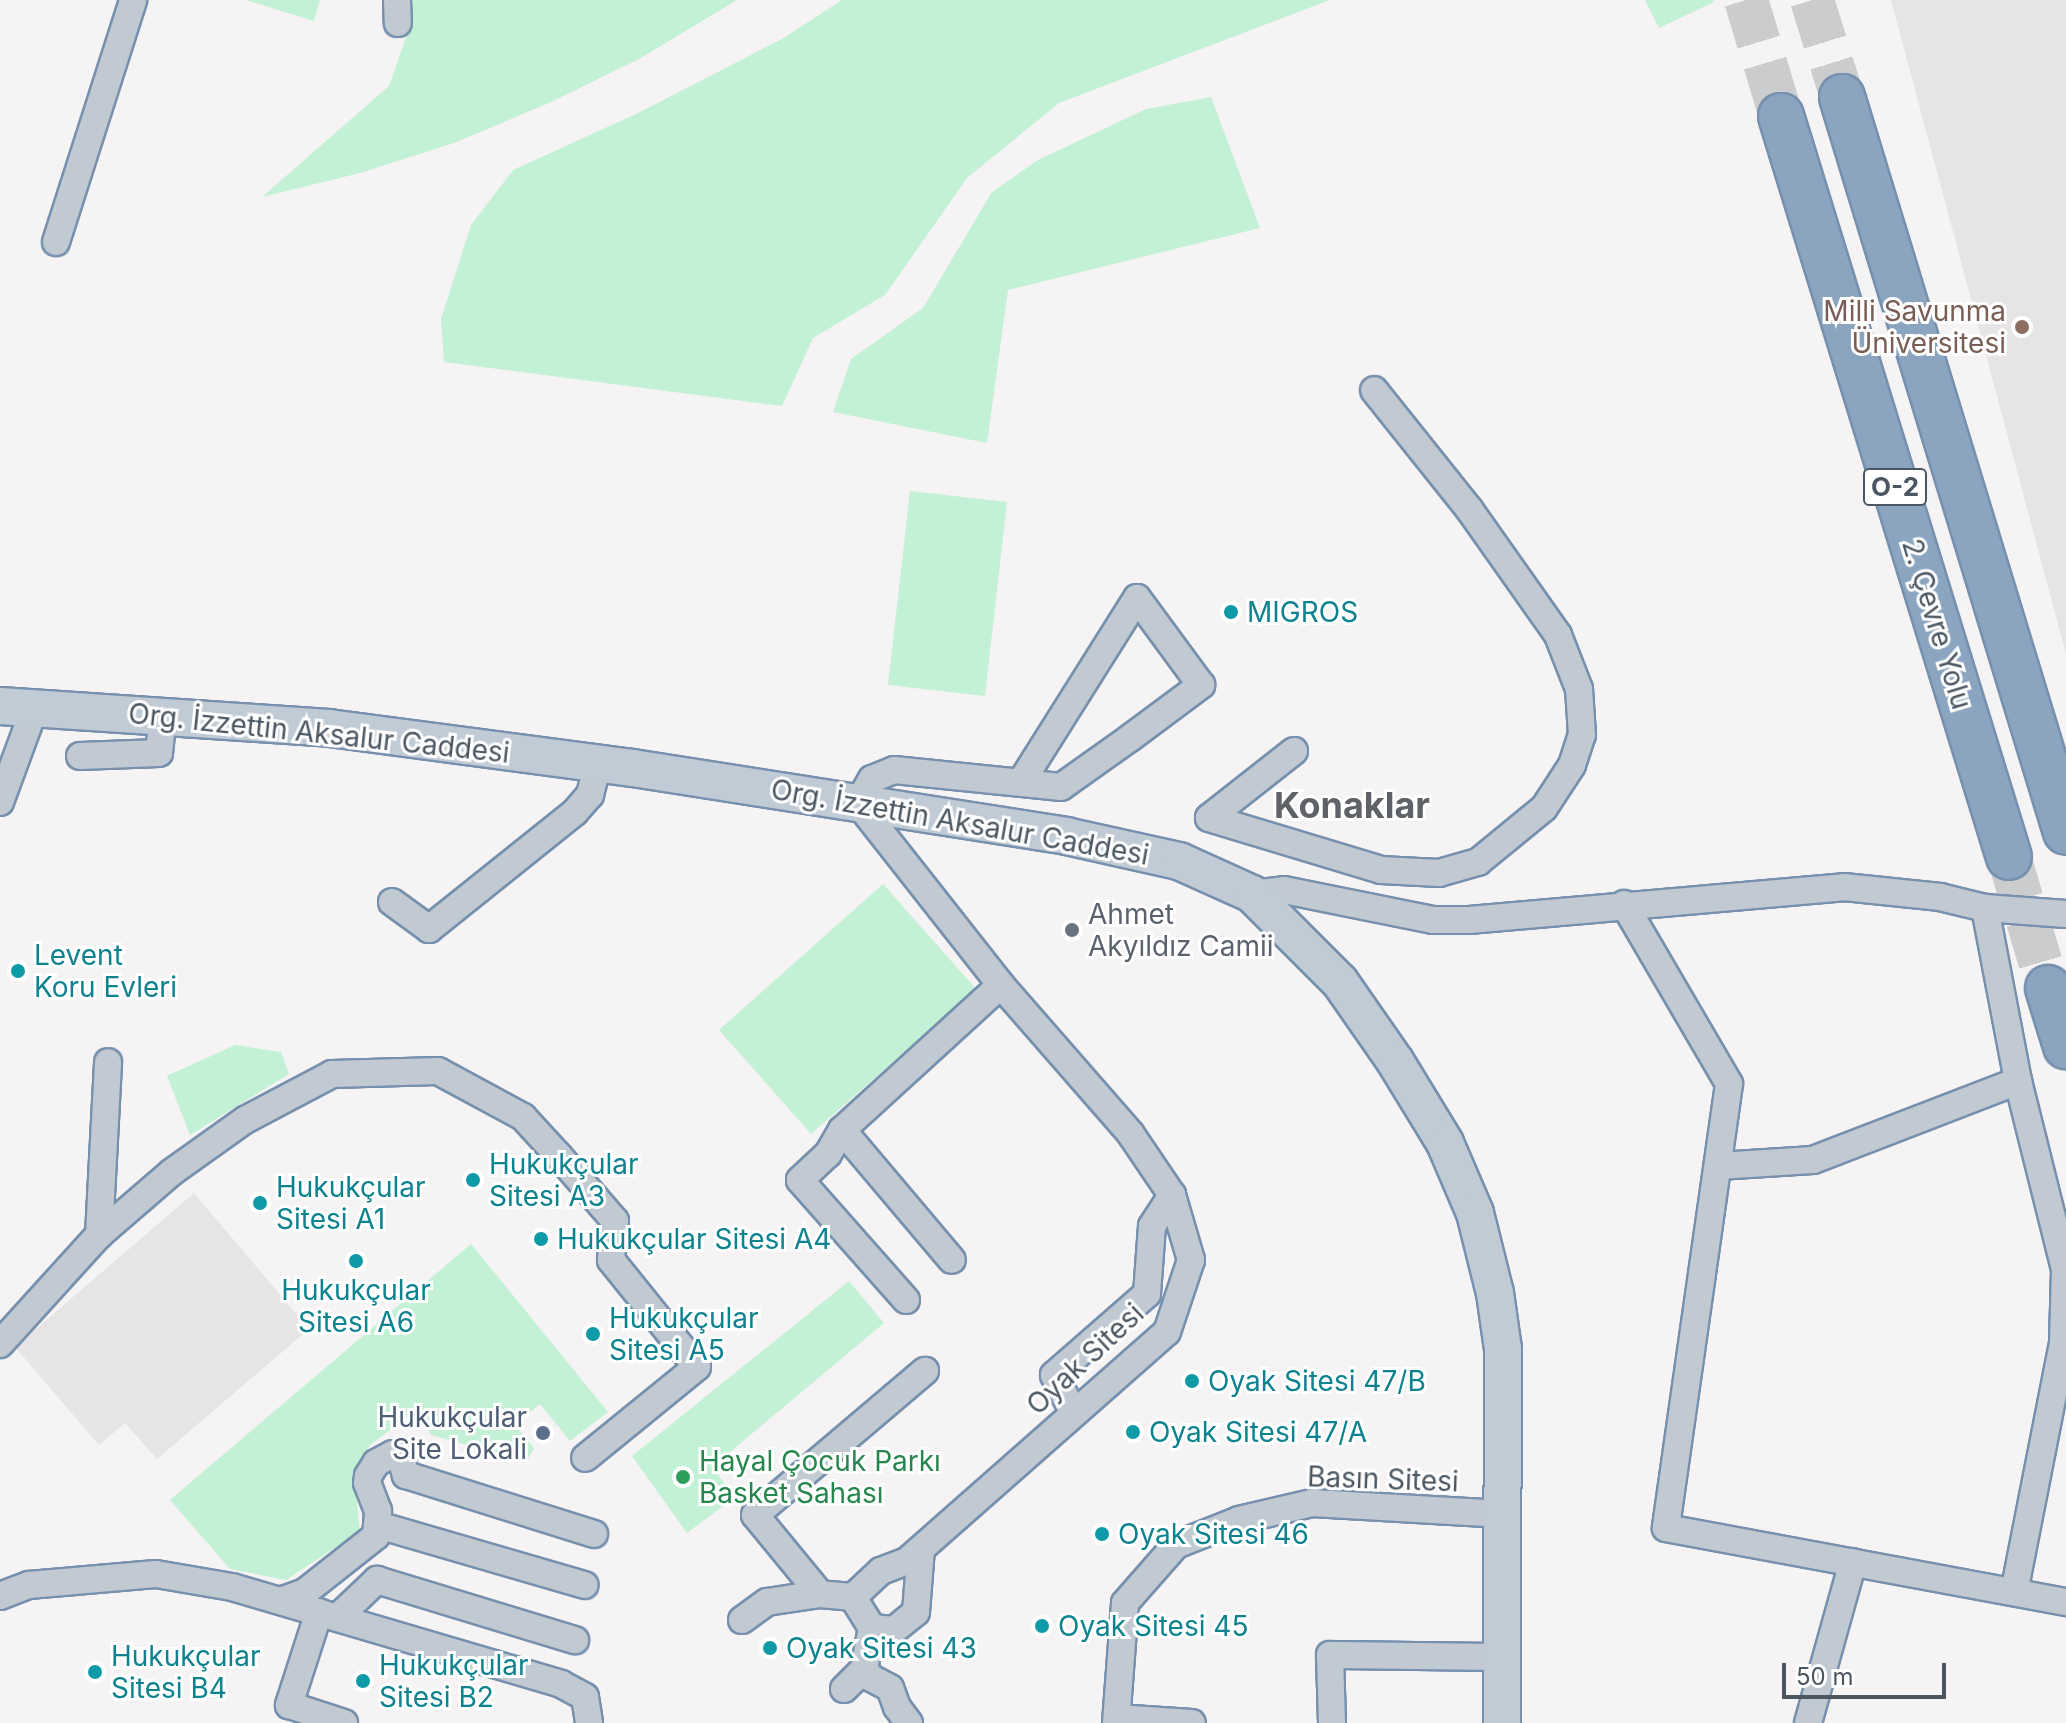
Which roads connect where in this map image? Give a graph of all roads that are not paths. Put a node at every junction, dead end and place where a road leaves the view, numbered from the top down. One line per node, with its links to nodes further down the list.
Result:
1 (133, 0): 4 (street)
2 (1842, 97): 15 (highway, O-2)
3 (1781, 116): 16 (highway, 2. Çevre Yolu / O-2)
4 (56, 242)
5 (1374, 390): 9 (street)
6 (0, 706): 7 (main road, Org. İzzettin Aksalur Caddesi)
7 (35, 707): 8 (main road, Org. İzzettin Aksalur Caddesi); 13 (street)
8 (163, 717): 10 (street); 11 (main road, Org. İzzettin Aksalur Caddesi)
9 (1294, 751)
10 (80, 756)
11 (598, 763): 14 (main road, Org. İzzettin Aksalur Caddesi); 18 (street)
12 (1021, 782): 12 (street); 14 (street)
13 (0, 802)
14 (858, 803): 17 (main road, Org. İzzettin Aksalur Caddesi); 22 (street, Oyak Sitesi)
15 (2066, 832)
16 (2009, 857)
17 (1252, 894): 19 (street); 37 (main road, Org. İzzettin Aksalur Caddesi)
18 (392, 902)
19 (1624, 904): 20 (street); 28 (street)
20 (1985, 908): 21 (street); 26 (street)
21 (2066, 914)
22 (1001, 985): 27 (street); 29 (street, Oyak Sitesi)
23 (2048, 988): 24 (highway)
24 (2066, 1046)
25 (108, 1062): 30 (street)
26 (2018, 1081): 28 (street); 43 (street)
27 (842, 1130): 31 (street); 32 (street)
28 (1718, 1166): 41 (street)
29 (1172, 1195): 35 (street, Oyak Sitesi); 35 (street)
30 (99, 1235): 33 (street); 36 (street)
31 (952, 1260)
32 (906, 1300)
33 (0, 1344)
34 (925, 1371): 44 (street)
35 (1074, 1413): 40 (street, Oyak Sitesi)
36 (585, 1458)
37 (1503, 1514): 53 (main road, Org. İzzettin Aksalur Caddesi); 56 (street, Basın Sitesi)
38 (378, 1525): 39 (street); 42 (street); 47 (street)
39 (594, 1534)
40 (921, 1549): 46 (street, Oyak Sitesi); 51 (street)
41 (1853, 1562): 43 (street); 63 (street)
42 (584, 1585)
43 (2014, 1592): 48 (street)
44 (820, 1594): 46 (street); 50 (street)
45 (0, 1596): 47 (street)
46 (853, 1597): 51 (street)
47 (283, 1600): 49 (street)
48 (2066, 1602)
49 (328, 1614): 52 (street); 57 (street); 58 (street)
50 (742, 1620)
51 (872, 1628): 54 (street)
52 (575, 1640)
53 (1503, 1657): 61 (street); 62 (main road, Org. İzzettin Aksalur Caddesi)
54 (864, 1669): 55 (street); 59 (street)
55 (844, 1689)
56 (1117, 1720): 60 (street)
57 (344, 1723)
58 (589, 1723)
59 (909, 1723)
60 (1192, 1723)
61 (1332, 1723)
62 (1502, 1723)
63 (1808, 1723)

